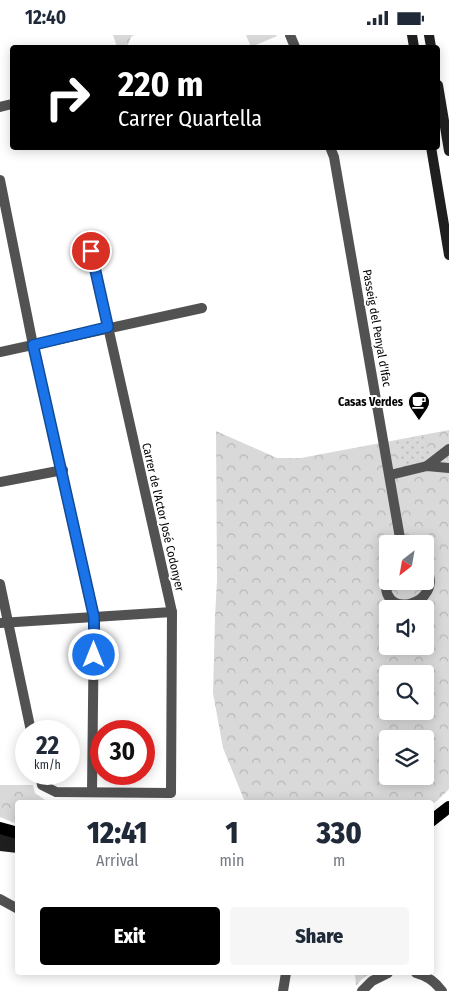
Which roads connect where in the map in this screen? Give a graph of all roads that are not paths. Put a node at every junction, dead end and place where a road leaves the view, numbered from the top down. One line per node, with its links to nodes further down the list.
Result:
1 (440, 97): 4 (main road)
2 (331, 150): 16 (street, Passeig del Penyal d'Ifac)
3 (432, 150): 7 (main road)
4 (449, 151)
5 (1, 187): 10 (street)
6 (91, 251): 9 (street, Carrer de l'Actor José Codonyer)
7 (449, 255)
8 (202, 308): 9 (street)
9 (108, 327): 10 (street); 22 (street, Carrer de l'Actor José Codonyer)
10 (33, 345): 11 (street); 15 (street)
11 (0, 352)
12 (449, 449): 13 (street)
13 (428, 467): 14 (street); 16 (street)
14 (449, 468)
15 (62, 470): 17 (street); 23 (street)
16 (390, 475): 18 (street, Passeig del Penyal d'Ifac)
17 (0, 482)
18 (400, 535)
19 (0, 584): 24 (street)
20 (388, 590): 21 (street)
21 (430, 590)
22 (172, 612): 23 (street); 27 (street, Carrer de l'Actor José Codonyer)
23 (94, 617): 24 (street); 27 (street)
24 (4, 623): 25 (street)
25 (28, 720)
26 (42, 785): 27 (street)
27 (92, 792)
28 (449, 807): 29 (main road)
29 (434, 819)
30 (0, 828): 31 (main road)
31 (15, 832)
32 (0, 837): 33 (main road)
33 (15, 840)
34 (0, 846): 35 (main road)
35 (15, 848)
36 (0, 899): 37 (street)
37 (15, 907)
38 (286, 975): 41 (street)
39 (384, 975): 42 (street)
40 (423, 975): 43 (street)
41 (283, 991)
42 (362, 991)
43 (442, 991)

